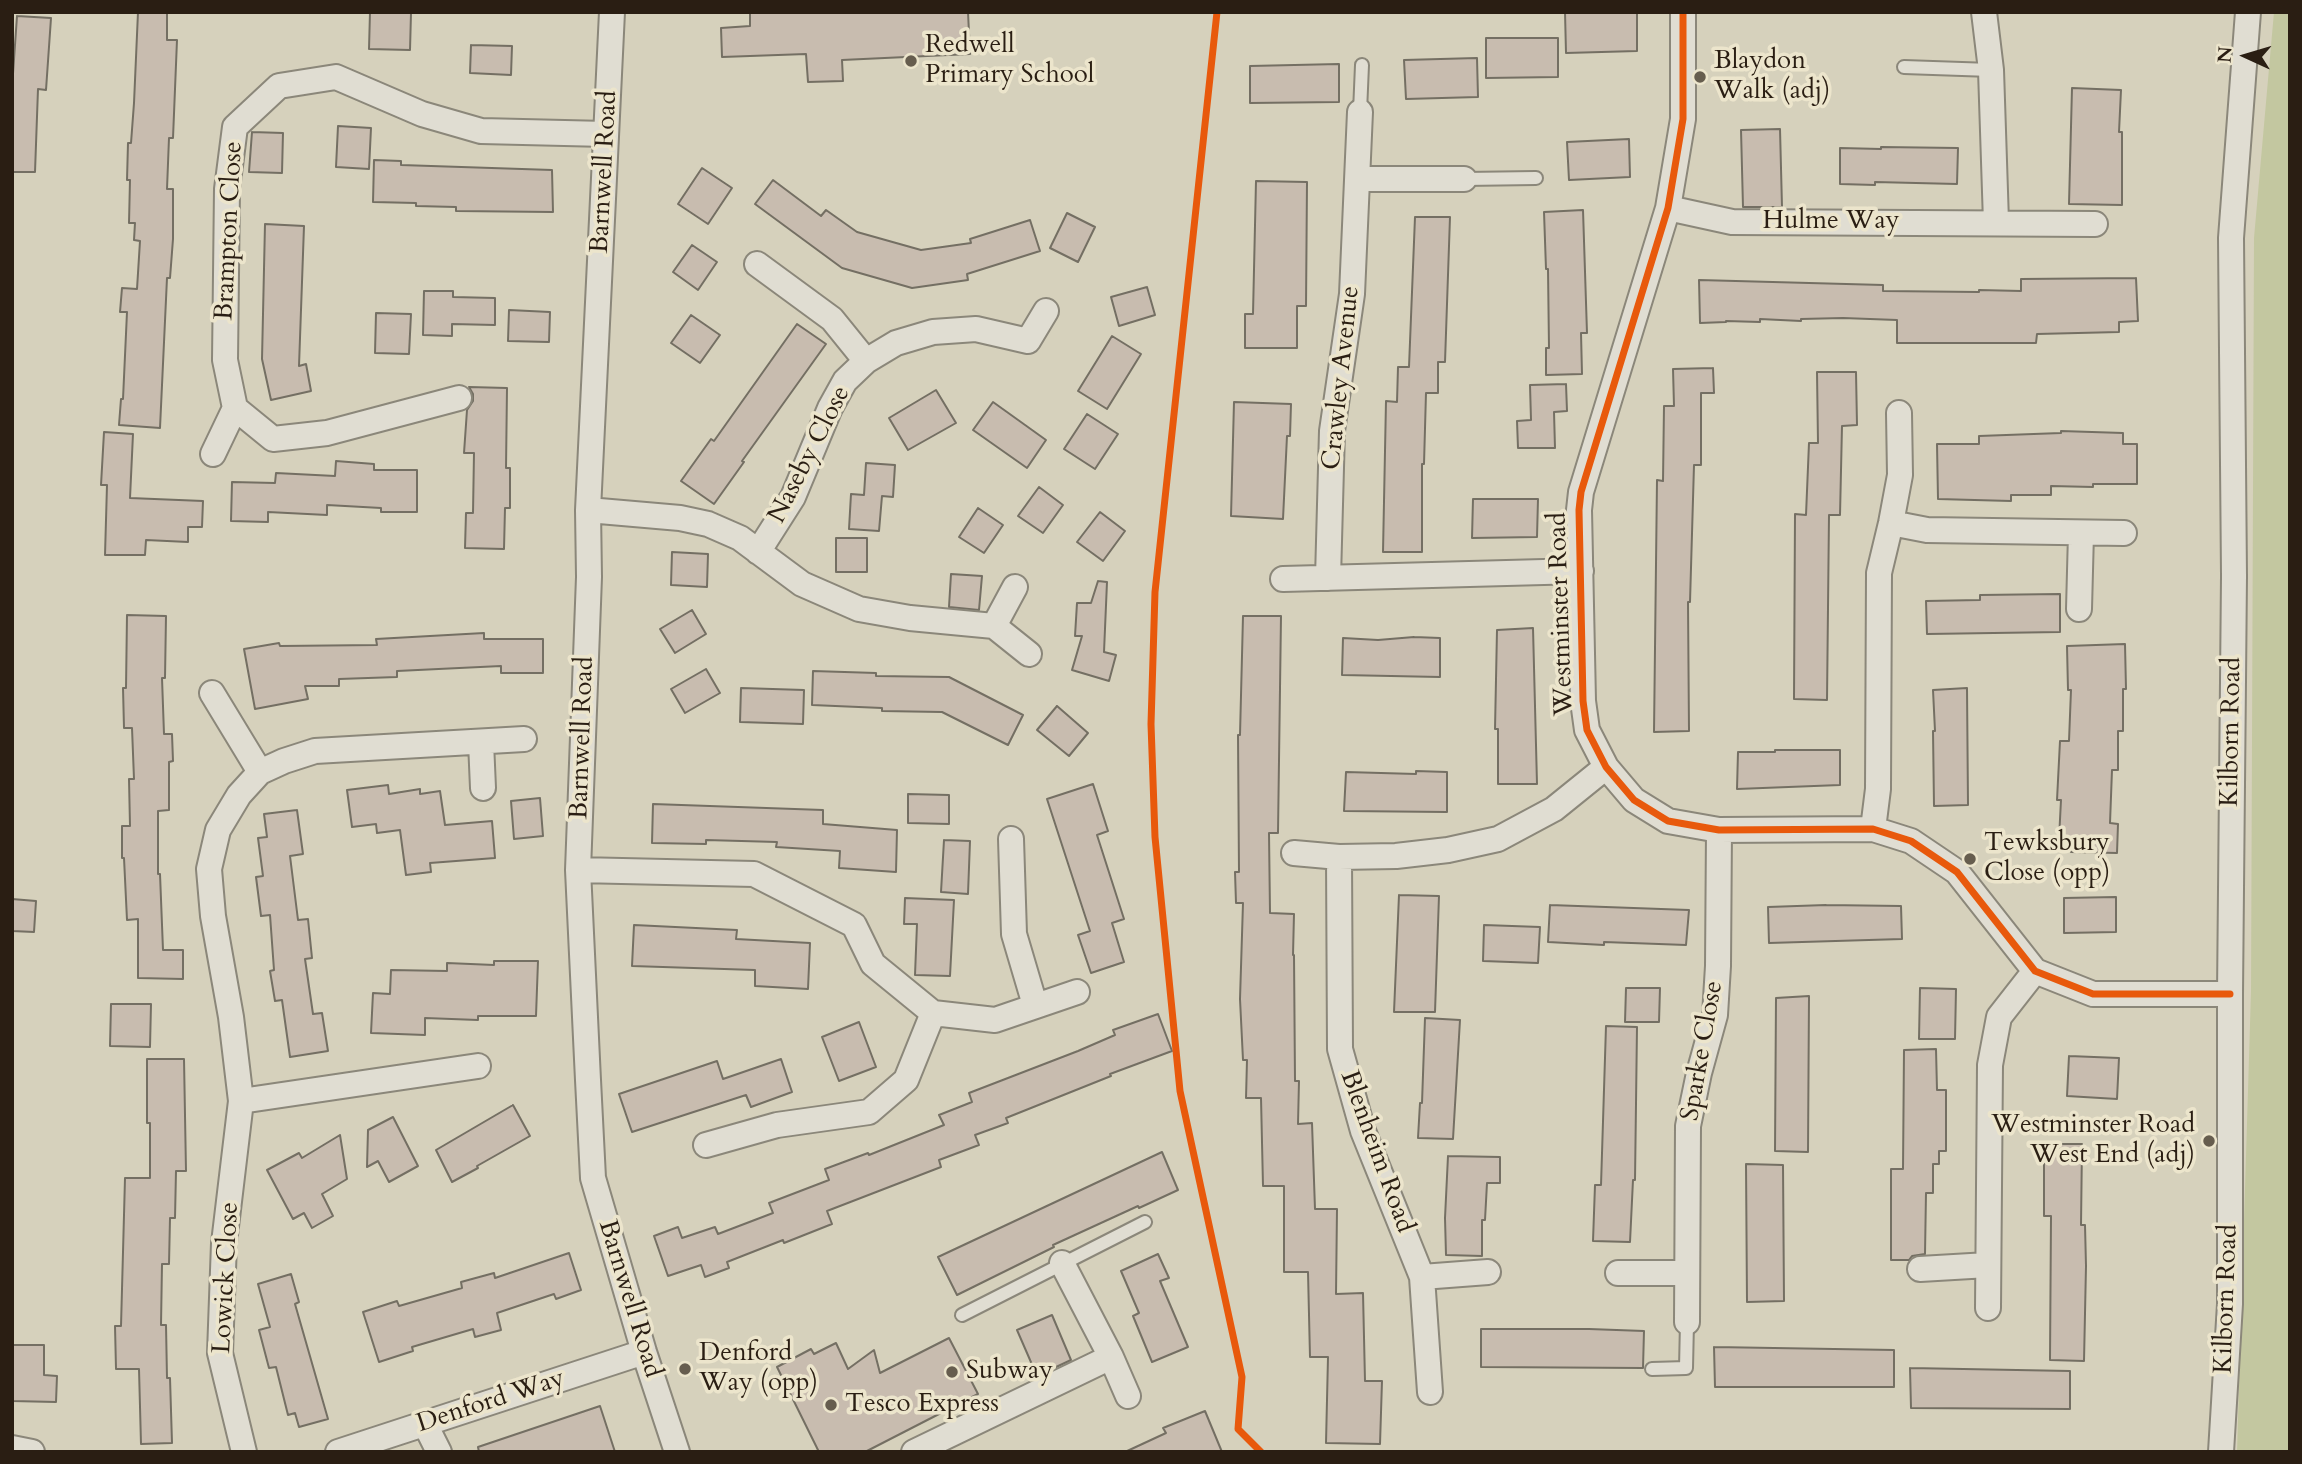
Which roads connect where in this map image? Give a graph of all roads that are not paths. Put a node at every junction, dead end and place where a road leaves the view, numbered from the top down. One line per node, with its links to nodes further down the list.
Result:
1 (612, 12): 9 (street, Barnwell Road)
2 (1683, 12): 13 (street, Westminster Road)
3 (1984, 12): 7 (street)
4 (2248, 12): 49 (street, Kilborn Road)
5 (1363, 65): 8 (lane)
6 (1904, 67): 7 (lane)
7 (1991, 70): 14 (street)
8 (1360, 113): 11 (street, Crawley Avenue)
9 (607, 134): 20 (street, Brampton Close); 23 (street, Barnwell Road)
10 (1536, 178): 12 (lane)
11 (1357, 179): 12 (street); 29 (street, Crawley Avenue)
12 (1464, 179)
13 (1668, 208): 14 (street, Hulme Way); 28 (street, Westminster Road)
14 (1996, 222): 15 (street, Hulme Way)
15 (2095, 223)
16 (757, 264): 18 (street, Naseby Close)
17 (1046, 311): 18 (street, Naseby Close)
18 (866, 361): 27 (street, Naseby Close)
19 (459, 398): 20 (street)
20 (235, 408): 22 (street)
21 (1899, 414): 24 (street)
22 (214, 454)
23 (588, 510): 27 (street, Naseby Close); 46 (street, Barnwell Road)
24 (1891, 523): 25 (street); 41 (street)
25 (2081, 533): 26 (street); 32 (street)
26 (2124, 533)
27 (758, 552): 33 (street, Naseby Close)
28 (1581, 571): 29 (street); 38 (street, Westminster Road)
29 (1328, 578): 30 (street)
30 (1283, 579)
31 (1015, 587): 33 (street)
32 (2079, 609)
33 (994, 626): 34 (street)
34 (1029, 654)
35 (212, 693): 39 (street)
36 (524, 739): 37 (street, Lowick Close)
37 (481, 742): 39 (street, Lowick Close); 40 (street)
38 (1606, 767): 42 (street, Westminster Road); 45 (street)
39 (260, 772): 53 (street, Lowick Close)
40 (483, 788)
41 (1873, 829): 42 (street, Westminster Road); 47 (street, Westminster Road)
42 (1719, 830): 61 (street, Sparke Close)
43 (1011, 839): 50 (street)
44 (1294, 853): 45 (street)
45 (1339, 857): 62 (street, Blenheim Road)
46 (579, 870): 51 (street); 66 (street, Barnwell Road)
47 (2035, 971): 49 (street); 57 (street)
48 (1077, 992): 50 (street)
49 (2230, 994): 79 (street, Kilborn Road)
50 (1035, 1005): 51 (street)
51 (933, 1013): 54 (street)
52 (478, 1066): 53 (street)
53 (241, 1101): 74 (street, Lowick Close)
54 (706, 1145)
55 (1145, 1222): 56 (lane)
56 (1062, 1263): 64 (lane); 67 (street)
57 (1988, 1265): 58 (street); 63 (street)
58 (1920, 1269)
59 (1488, 1272): 62 (street)
60 (1618, 1273): 61 (street)
61 (1686, 1273): 65 (street, Sparke Close)
62 (1422, 1277): 69 (street, Blenheim Road)
63 (1988, 1308)
64 (962, 1315)
65 (1687, 1322): 68 (lane)
66 (644, 1352): 71 (street, Denford Way); 77 (street, Barnwell Road)
67 (1111, 1357): 70 (street); 78 (street)
68 (1653, 1369)
69 (1430, 1392)
70 (1128, 1396)
71 (425, 1424): 75 (street, Denford Way); 76 (street)
72 (12, 1448): 73 (street)
73 (32, 1452)
74 (244, 1452)
75 (338, 1452)
76 (439, 1452)
77 (677, 1452)
78 (914, 1452)
79 (2221, 1452)

